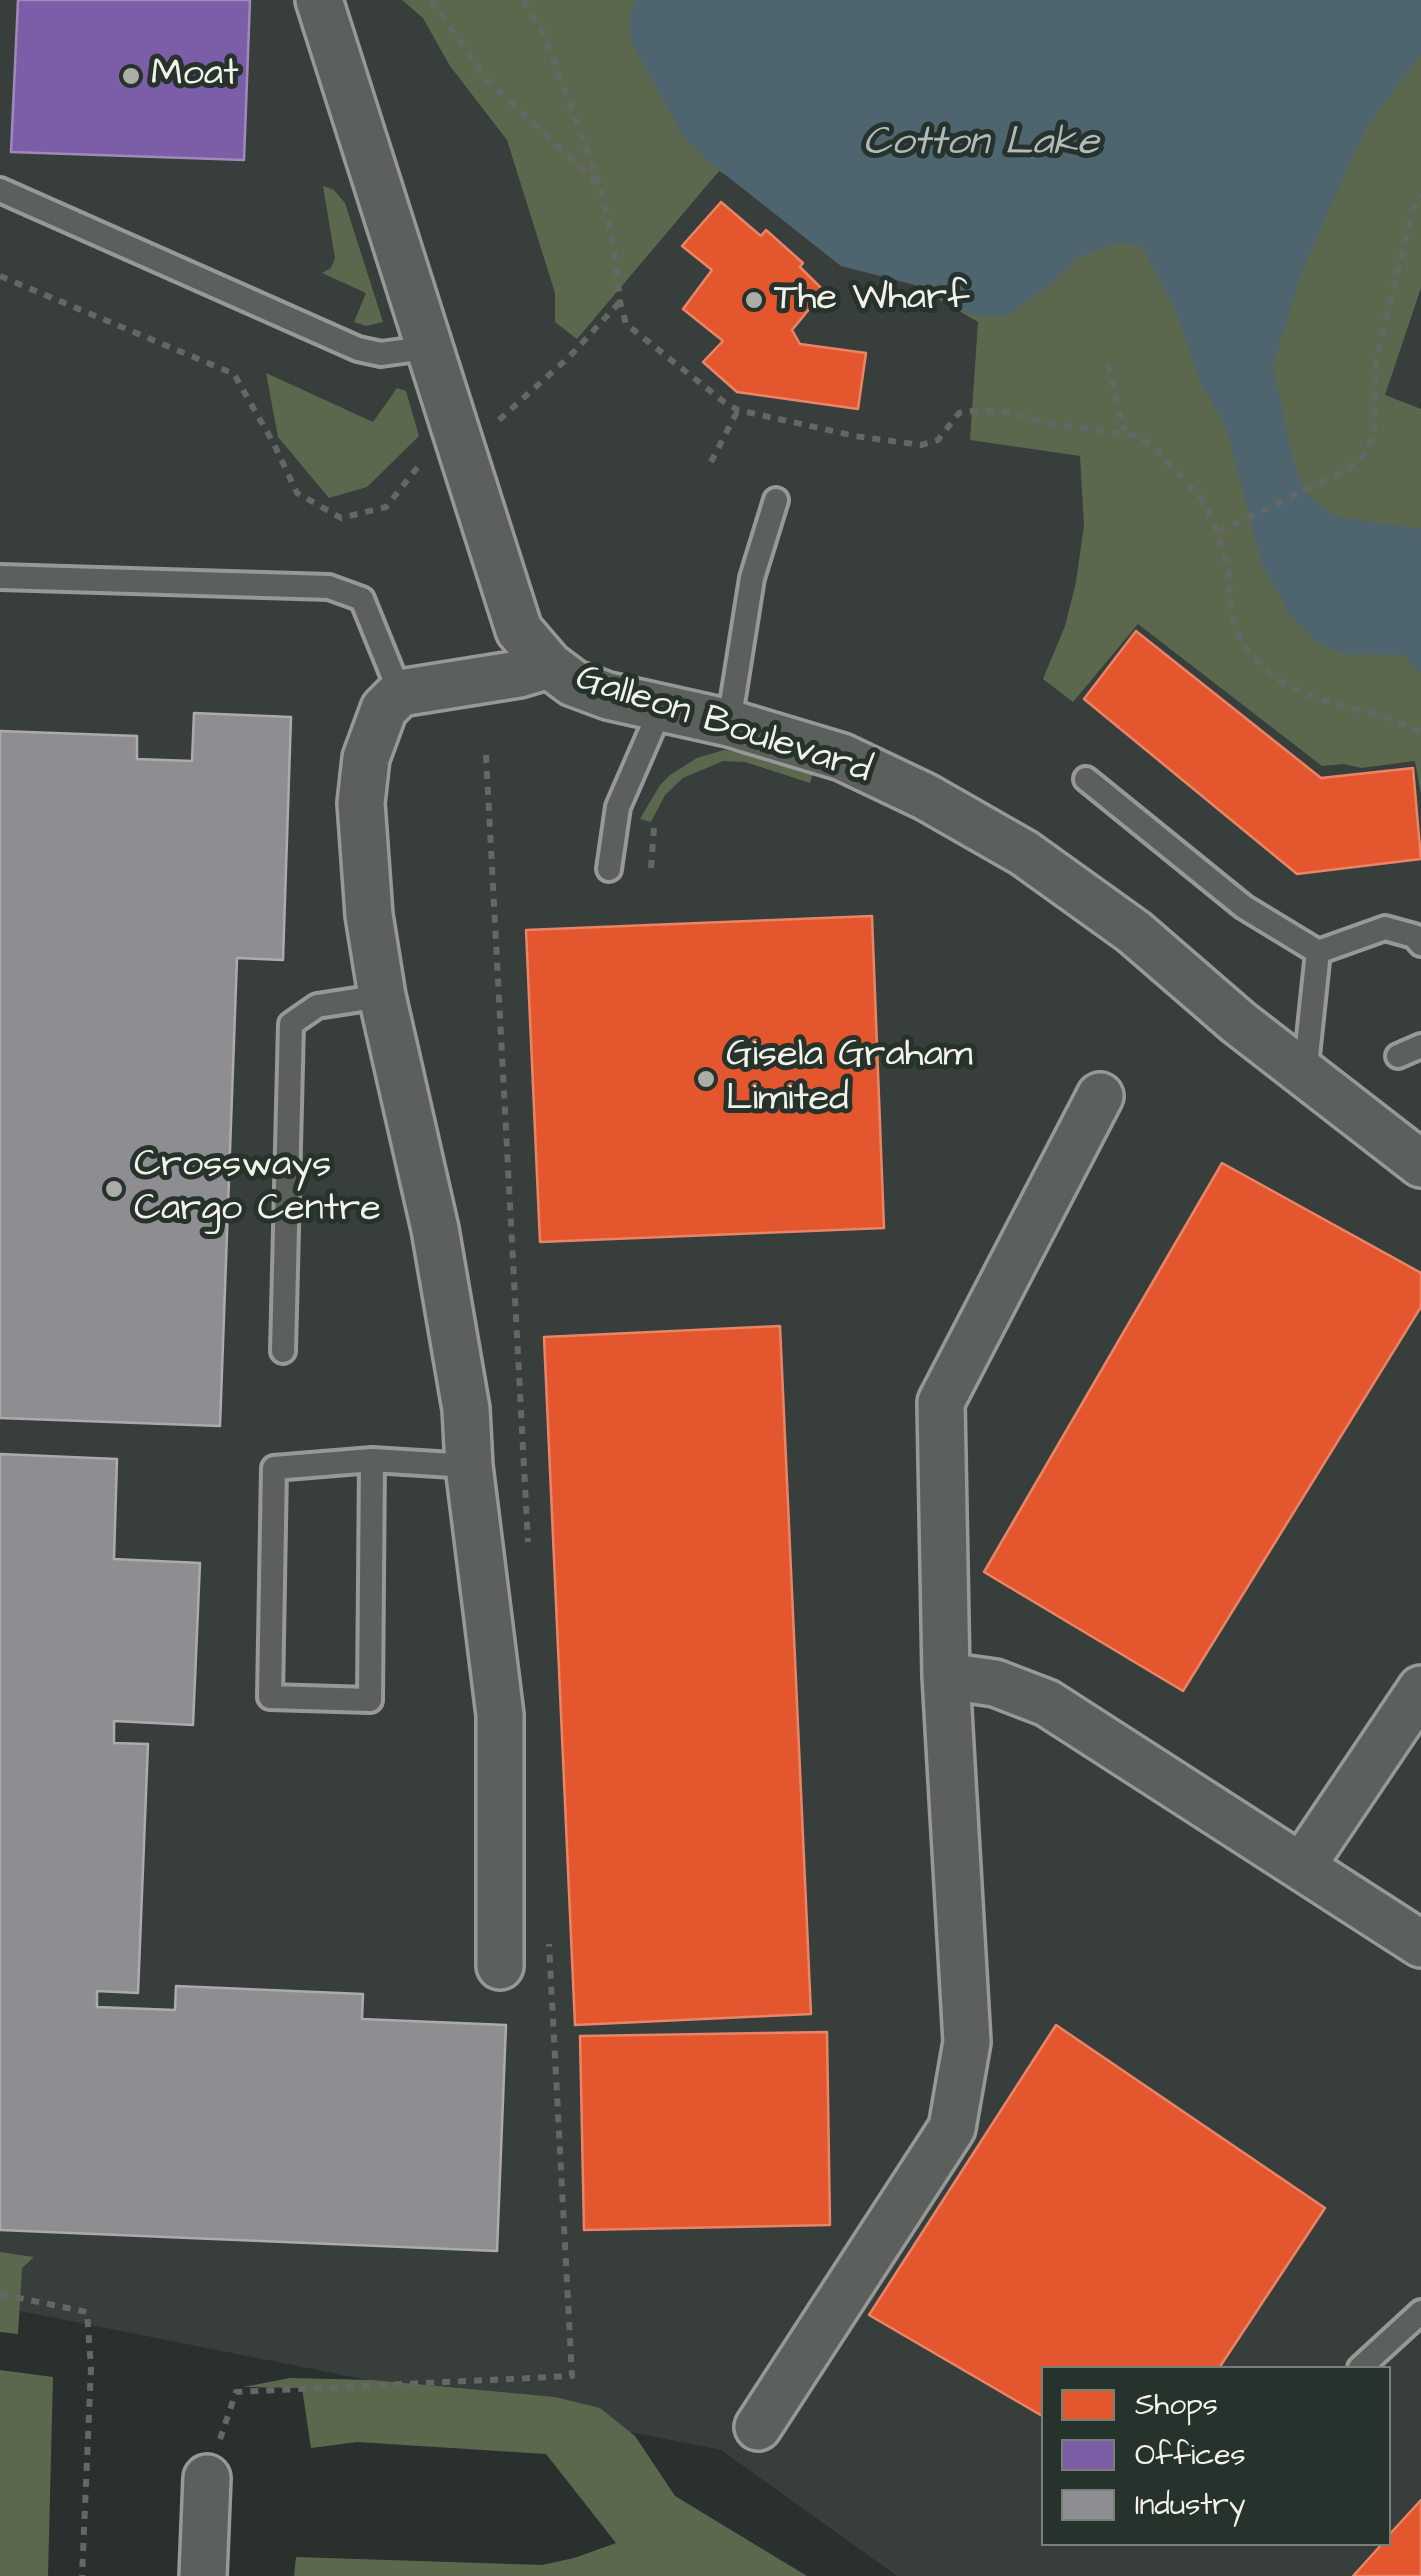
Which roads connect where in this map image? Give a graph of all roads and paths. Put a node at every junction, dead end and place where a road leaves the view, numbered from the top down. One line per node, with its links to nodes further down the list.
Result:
1 (319, 0): 9 (street, Galleon Boulevard)
2 (524, 0): 4 (path)
3 (430, 2): 4 (path)
4 (600, 186): 8 (path)
5 (0, 190): 9 (lane)
6 (1421, 194): 17 (path)
7 (0, 276): 14 (path)
8 (620, 302): 11 (path); 12 (path)
9 (432, 347): 19 (street, Galleon Boulevard)
10 (1108, 364): 13 (path)
11 (738, 410): 13 (path); 15 (path)
12 (494, 424)
13 (1124, 432): 17 (path)
14 (429, 452)
15 (711, 462)
16 (776, 500): 22 (lane)
17 (1218, 532): 23 (path)
18 (0, 578): 20 (lane)
19 (549, 665): 20 (street); 21 (street, Galleon Boulevard)
20 (400, 694): 30 (street)
21 (661, 708): 22 (street, Galleon Boulevard); 27 (lane)
22 (730, 723): 33 (street, Galleon Boulevard)
23 (1421, 732)
24 (1086, 779): 29 (lane)
25 (654, 828): 26 (path)
26 (651, 868)
27 (609, 870)
28 (1421, 944): 29 (lane)
29 (1318, 952): 33 (lane)
30 (382, 996): 36 (lane); 38 (street)
31 (1421, 1046): 32 (lane)
32 (1398, 1056)
33 (1304, 1074): 35 (street, Galleon Boulevard)
34 (1100, 1096): 39 (street)
35 (1421, 1164)
36 (283, 1351)
37 (372, 1460): 37 (lane); 38 (lane)
38 (468, 1466): 43 (street)
39 (946, 1676): 41 (street); 47 (street)
40 (1421, 1688): 41 (street)
41 (1302, 1866): 42 (street)
42 (1421, 1944)
43 (500, 1966)
44 (0, 2294): 49 (path)
45 (1421, 2312): 46 (lane)
46 (1362, 2366)
47 (758, 2427)
48 (207, 2478): 50 (street)
49 (82, 2576)
50 (203, 2576)

